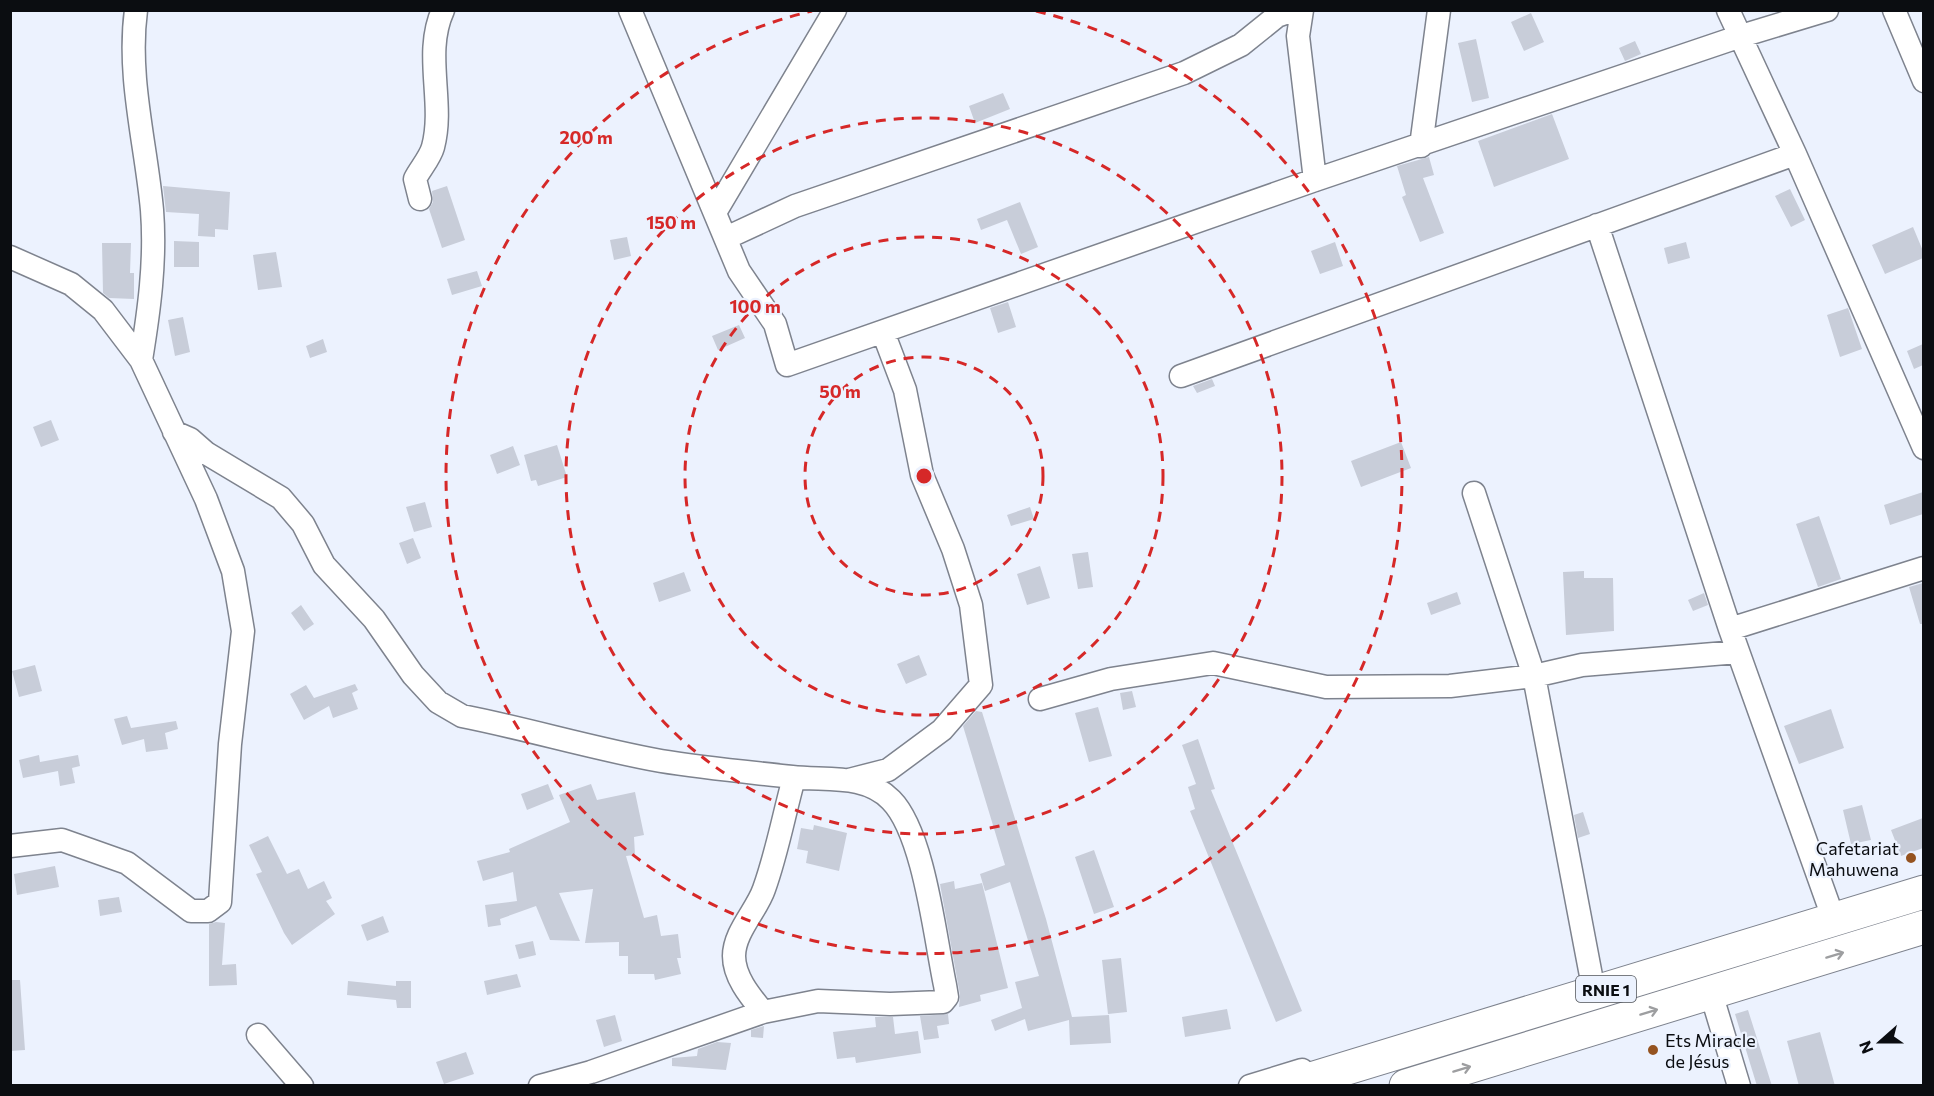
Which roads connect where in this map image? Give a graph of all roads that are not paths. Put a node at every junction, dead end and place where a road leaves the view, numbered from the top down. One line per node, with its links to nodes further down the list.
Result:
1 (136, 10): 22 (street)
2 (443, 10): 16 (street)
3 (630, 10): 17 (street)
4 (835, 10): 17 (street)
5 (1294, 10): 19 (street)
6 (1302, 10): 15 (street)
7 (1439, 10): 13 (street)
8 (1728, 10): 11 (street)
9 (1827, 10): 11 (street)
10 (1894, 10): 12 (street)
11 (1738, 37): 13 (street); 14 (street)
12 (1923, 81)
13 (1421, 146): 15 (street)
14 (1795, 154): 18 (street); 25 (street)
15 (1315, 180): 21 (street)
16 (420, 199)
17 (716, 211): 19 (street)
18 (1597, 225): 23 (street); 28 (street)
19 (726, 238): 21 (street)
20 (10, 257): 22 (street)
21 (883, 332): 33 (street)
22 (141, 360): 24 (street)
23 (1181, 376)
24 (174, 432): 32 (street); 34 (street)
25 (1923, 448)
26 (1474, 493): 30 (street)
27 (1923, 568): 28 (street)
28 (1730, 629): 29 (street)
29 (1738, 652): 30 (street); 37 (street)
30 (1534, 676): 31 (street); 39 (street)
31 (1040, 699)
32 (794, 778): 33 (street); 41 (street)
33 (849, 780): 41 (street)
34 (10, 846)
35 (1923, 882): 37 (street)
36 (1923, 892): 46 (highway, RNIE 1)
37 (1830, 909): 39 (street)
38 (1923, 927): 40 (highway, RNIE 1, one-way to 38)
39 (1592, 981): 45 (street)
40 (1711, 993): 47 (highway, RNIE 1, one-way to 40); 48 (street)
41 (763, 1012): 44 (street)
42 (258, 1035): 43 (street)
43 (302, 1086)
44 (540, 1086)
45 (1250, 1086)
46 (1288, 1086)
47 (1406, 1086)
48 (1739, 1086)

